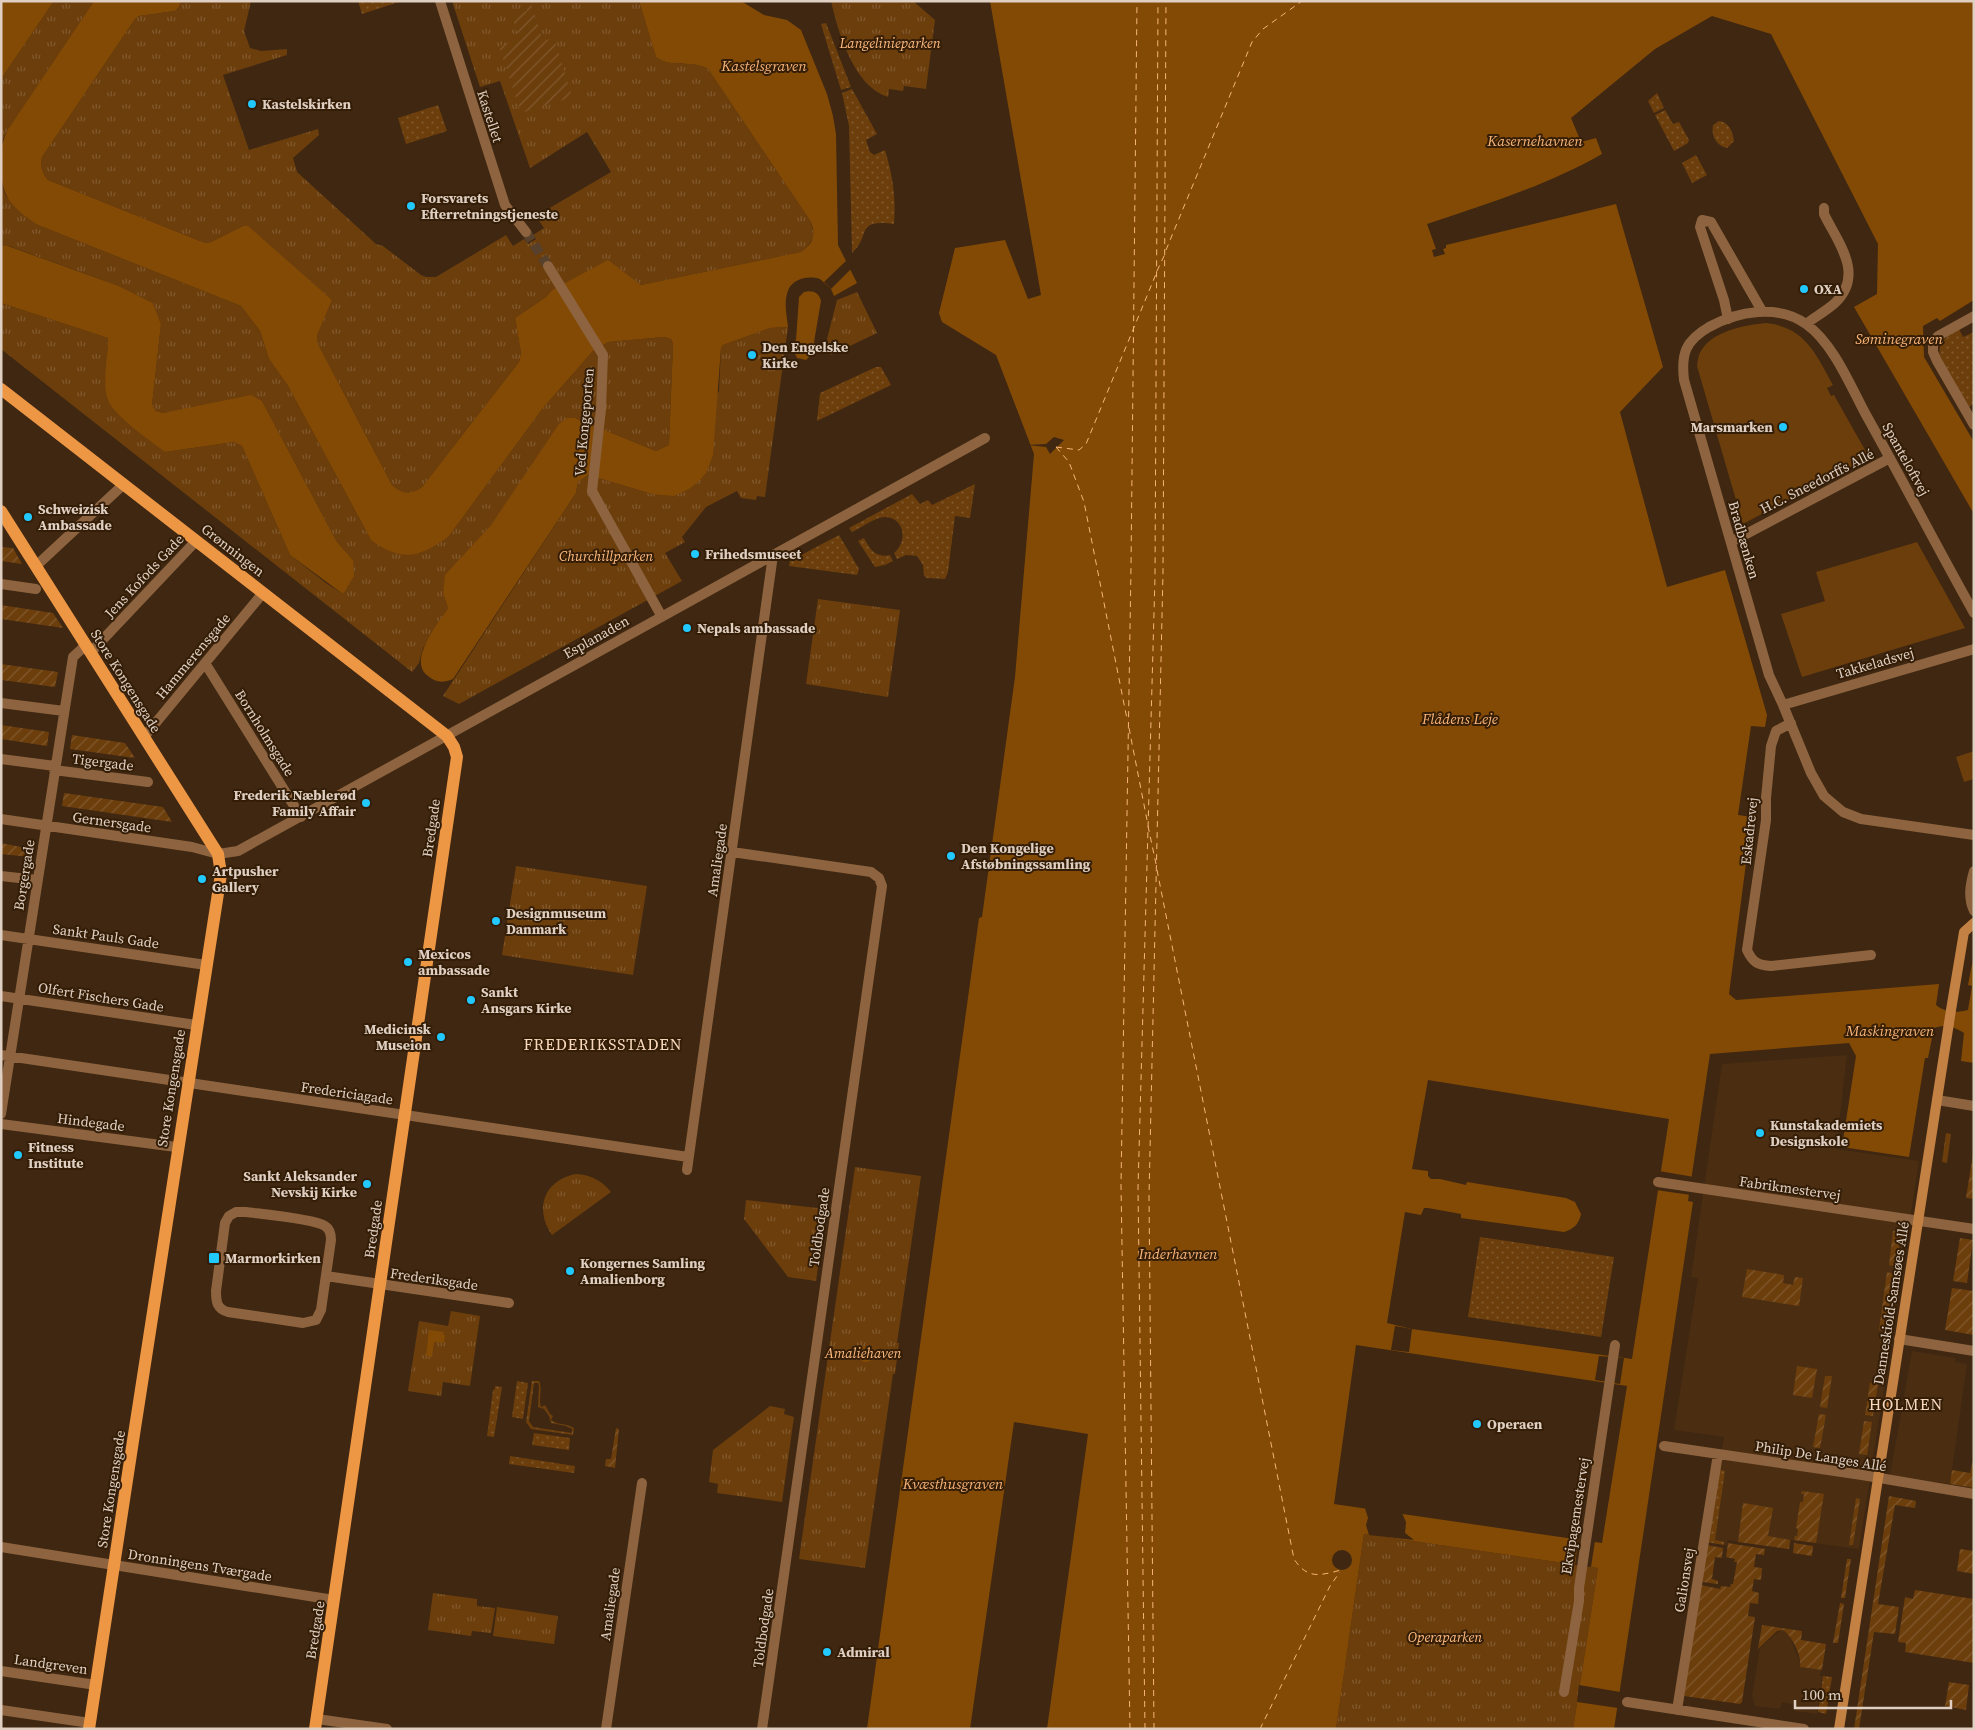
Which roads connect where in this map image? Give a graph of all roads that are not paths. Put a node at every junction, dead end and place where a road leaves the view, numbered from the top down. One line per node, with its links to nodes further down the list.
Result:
1 (440, 1): 3 (street, Kastellet)
2 (1824, 208): 8 (street)
3 (526, 232)
4 (548, 266): 24 (street, Ved Kongeporten)
5 (1762, 311): 7 (street, Bradbænken); 7 (street); 8 (street, Spanteloftvej)
6 (1974, 316): 10 (street)
7 (1728, 319): 17 (street, Bradbænken)
8 (1806, 324): 12 (street, Spanteloftvej)
9 (1, 389): 13 (main road, Grønningen)
10 (1974, 426)
11 (985, 438): 18 (street, Esplanaden)
12 (1890, 458): 17 (street, H.C. Sneedorffs Allé); 23 (street, Spanteloftvej)
13 (124, 484): 16 (main road, Grønningen); 19 (street)
14 (1, 511): 15 (main road, Store Kongensgade)
15 (6, 525): 19 (main road, Store Kongensgade)
16 (196, 541): 22 (main road, Grønningen); 25 (street, Jens Kofods Gade)
17 (1730, 542): 29 (street, Bradbænken)
18 (773, 555): 24 (street, Esplanaden); 41 (street, Amaliegade)
19 (36, 566): 25 (main road, Store Kongensgade)
20 (1, 584): 21 (street)
21 (36, 588)
22 (263, 593): 27 (street, Hammerensgade); 32 (main road, Grønningen)
23 (1974, 614)
24 (662, 617): 32 (street, Esplanaden)
25 (88, 649): 30 (street, Borgergade); 33 (main road, Store Kongensgade)
26 (1974, 649): 29 (street, Takkeladsvej)
27 (205, 664): 33 (street, Hammerensgade); 37 (street, Bornholmsgade)
28 (1, 703): 30 (street)
29 (1784, 705): 31 (street, Bradbænken)
30 (64, 711): 35 (street, Borgergade)
31 (1791, 723): 40 (street, Bradbænken); 50 (street, Eskadrevej)
32 (447, 736): 37 (street, Esplanaden); 60 (main road, Bredgade)
33 (144, 737): 42 (main road, Store Kongensgade)
34 (1, 759): 35 (street, Tigergade)
35 (55, 768): 36 (street, Tigergade); 39 (street, Borgergade)
36 (148, 782)
37 (301, 817): 42 (street, Esplanaden)
38 (1, 819): 39 (street, Gernersgade)
39 (45, 826): 42 (street, Gernersgade); 45 (street, Borgergade)
40 (1974, 835)
41 (732, 852): 63 (street, Amaliegade); 92 (street, Toldbodgade)
42 (218, 854): 51 (main road, Store Kongensgade)
43 (1974, 871): 46 (street)
44 (1, 876): 45 (street)
45 (36, 880): 49 (street, Borgergade)
46 (1974, 911)
47 (1974, 923): 57 (street, Danneskiold-Samsøes Allé)
48 (1, 935): 49 (street, Sankt Pauls Gade)
49 (28, 939): 51 (street, Sankt Pauls Gade); 53 (street, Borgergade)
50 (1870, 955)
51 (206, 965): 54 (main road, Store Kongensgade)
52 (1, 996): 53 (street, Olfert Fischers Gade)
53 (19, 999): 54 (street, Olfert Fischers Gade); 55 (street, Borgergade)
54 (196, 1025): 56 (main road, Store Kongensgade)
55 (6, 1056): 56 (street, Fredericiagade); 59 (street, Borgergade)
56 (187, 1083): 60 (street, Fredericiagade); 62 (main road, Store Kongensgade)
57 (1937, 1100): 58 (street); 66 (street, Danneskiold-Samsøes Allé)
58 (1974, 1106)
59 (1, 1114)
60 (405, 1115): 63 (street, Fredericiagade); 69 (main road, Bredgade)
61 (1, 1124): 62 (street, Hindegade)
62 (176, 1147): 80 (main road, Store Kongensgade)
63 (688, 1157): 64 (street, Amaliegade)
64 (687, 1170)
65 (1658, 1182): 66 (street, Fabrikmestervej)
66 (1918, 1220): 67 (street, Fabrikmestervej); 71 (street, Danneskiold-Samsøes Allé)
67 (1974, 1229)
68 (326, 1276): 68 (street); 69 (street, Frederiksgade)
69 (380, 1285): 70 (street, Frederiksgade); 81 (main road, Bredgade)
70 (509, 1303)
71 (1899, 1339): 73 (street); 76 (street, Danneskiold-Samsøes Allé)
72 (1614, 1347): 84 (street, Ekvipagemestervej)
73 (1974, 1351)
74 (1664, 1446): 75 (street, Philip De Langes Allé)
75 (1718, 1454): 76 (street, Philip De Langes Allé); 87 (street, Galionsvej)
76 (1878, 1478): 78 (street, Philip De Langes Allé); 94 (street, Danneskiold-Samsøes Allé)
77 (642, 1483): 91 (street, Amaliegade)
78 (1974, 1494)
79 (1, 1547): 80 (street, Dronningens Tværgade)
80 (114, 1565): 81 (street, Dronningens Tværgade); 83 (main road, Store Kongensgade)
81 (334, 1600): 88 (main road, Bredgade)
82 (1, 1671): 83 (street, Landgreven)
83 (96, 1685): 89 (main road, Store Kongensgade)
84 (1564, 1692)
85 (1627, 1702): 87 (street)
86 (1, 1710): 89 (street)
87 (1677, 1710): 93 (street)
88 (316, 1724): 90 (street)
89 (89, 1726)
90 (387, 1729)
91 (606, 1729)
92 (762, 1729)
93 (1804, 1729)
94 (1838, 1729)

